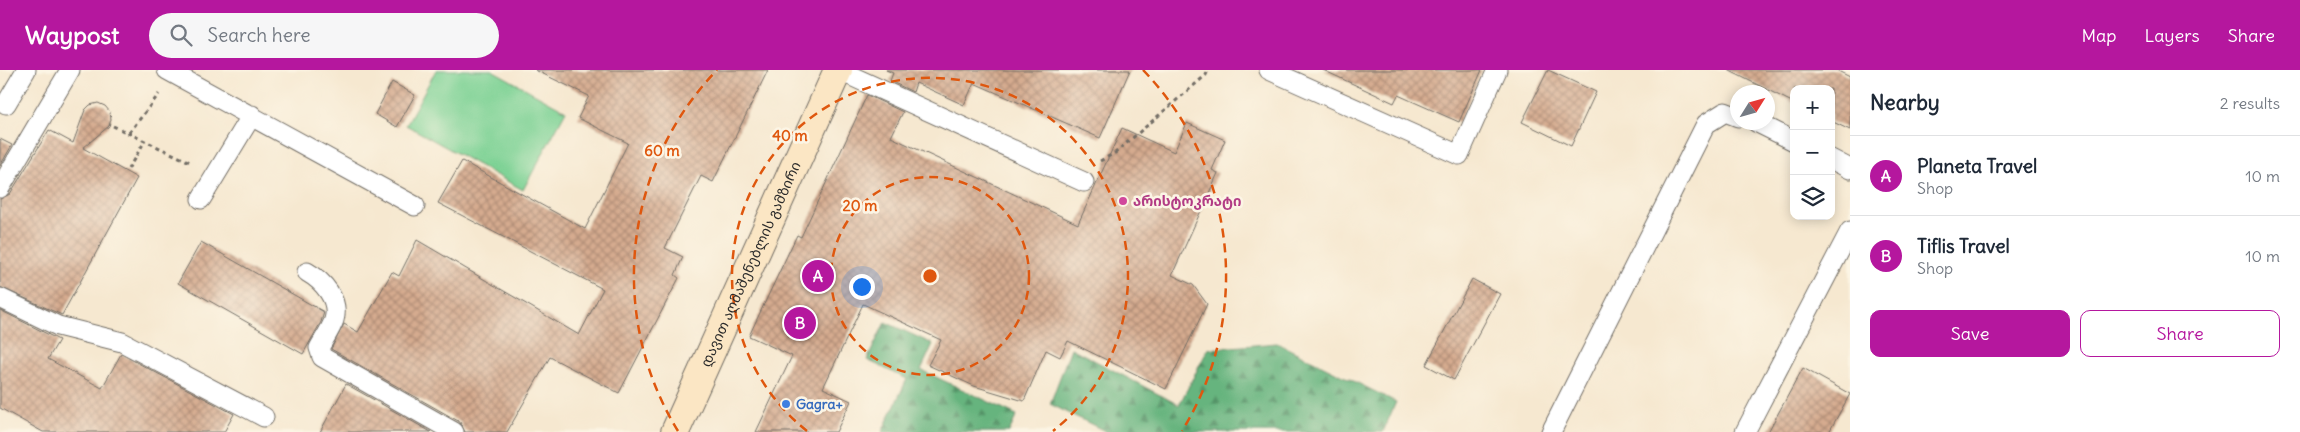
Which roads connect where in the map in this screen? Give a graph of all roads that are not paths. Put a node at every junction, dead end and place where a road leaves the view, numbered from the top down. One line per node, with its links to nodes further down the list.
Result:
1 (26, 70): 7 (lane)
2 (70, 70): 15 (lane)
3 (838, 70): 14 (lane); 23 (main road, დავით აღმაშენებლის გამზირი)
4 (1269, 70): 5 (lane)
5 (1497, 70)
6 (170, 72): 9 (lane)
7 (6, 104)
8 (1730, 114): 24 (lane)
9 (252, 115): 16 (lane); 17 (lane)
10 (1772, 130): 11 (lane)
11 (1790, 139)
12 (1835, 161): 13 (lane)
13 (1850, 169)
14 (1084, 182)
15 (0, 188)
16 (201, 200)
17 (416, 206)
18 (1850, 231): 25 (lane)
19 (307, 272): 22 (lane)
20 (0, 298): 21 (lane)
21 (264, 417)
22 (454, 432)
23 (675, 432)
24 (1551, 432)
25 (1745, 432)

